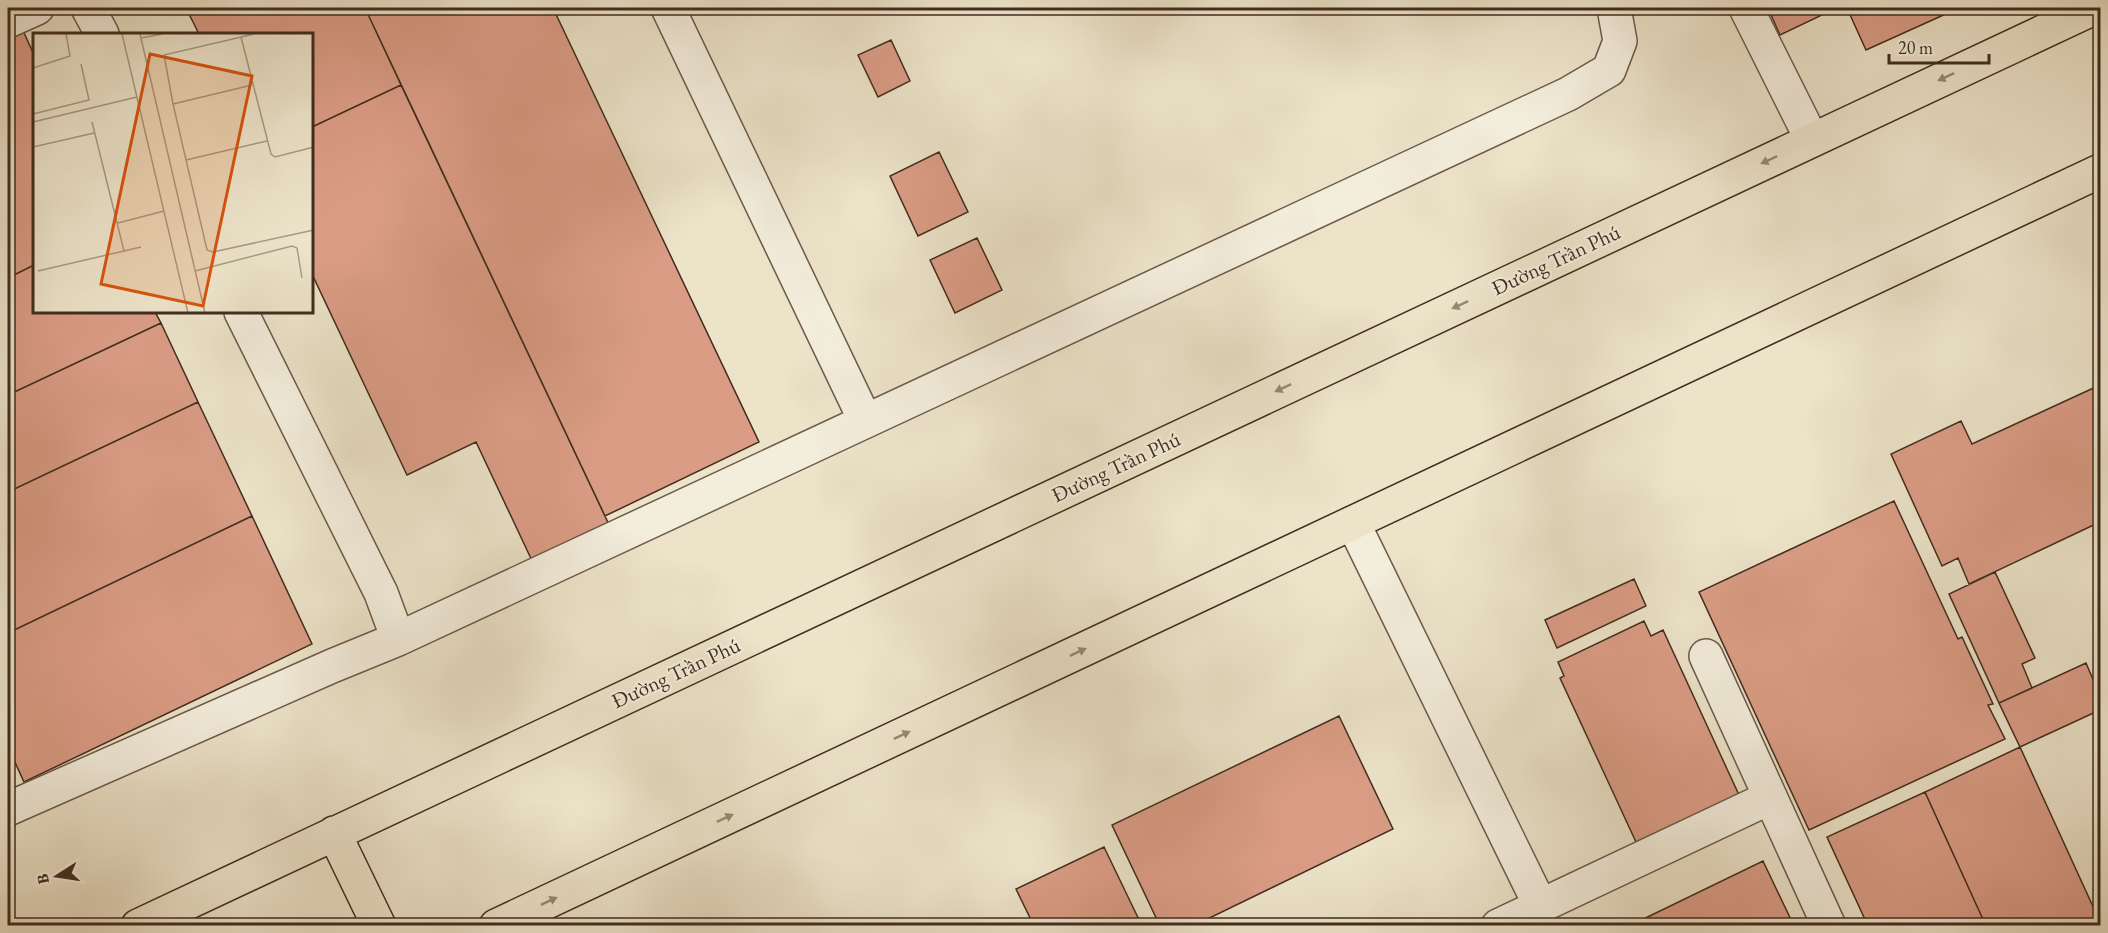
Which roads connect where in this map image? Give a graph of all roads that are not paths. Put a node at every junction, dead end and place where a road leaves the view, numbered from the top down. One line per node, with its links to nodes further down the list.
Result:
1 (37, 8): 7 (lane)
2 (88, 8): 8 (lane)
3 (668, 8): 12 (lane)
4 (1614, 8): 12 (lane)
5 (1746, 8): 9 (lane)
6 (2094, 8): 9 (main road, Đường Trần Phú, one-way to 9)
7 (8, 21)
8 (101, 33)
9 (1812, 140): 18 (main road, Đường Trần Phú, one-way to 18)
10 (2100, 171): 13 (main road)
11 (242, 314): 14 (lane)
12 (865, 420): 14 (lane)
13 (1353, 523): 19 (lane); 22 (main road, one-way to 13)
14 (398, 639): 17 (lane)
15 (1706, 656): 16 (lane)
16 (1769, 798): 19 (lane); 24 (lane)
17 (8, 809)
18 (334, 833): 20 (main road, Đường Trần Phú); 21 (main road)
19 (1540, 905): 23 (lane)
20 (138, 926)
21 (379, 926)
22 (496, 926)
23 (1498, 926)
24 (1829, 926)

